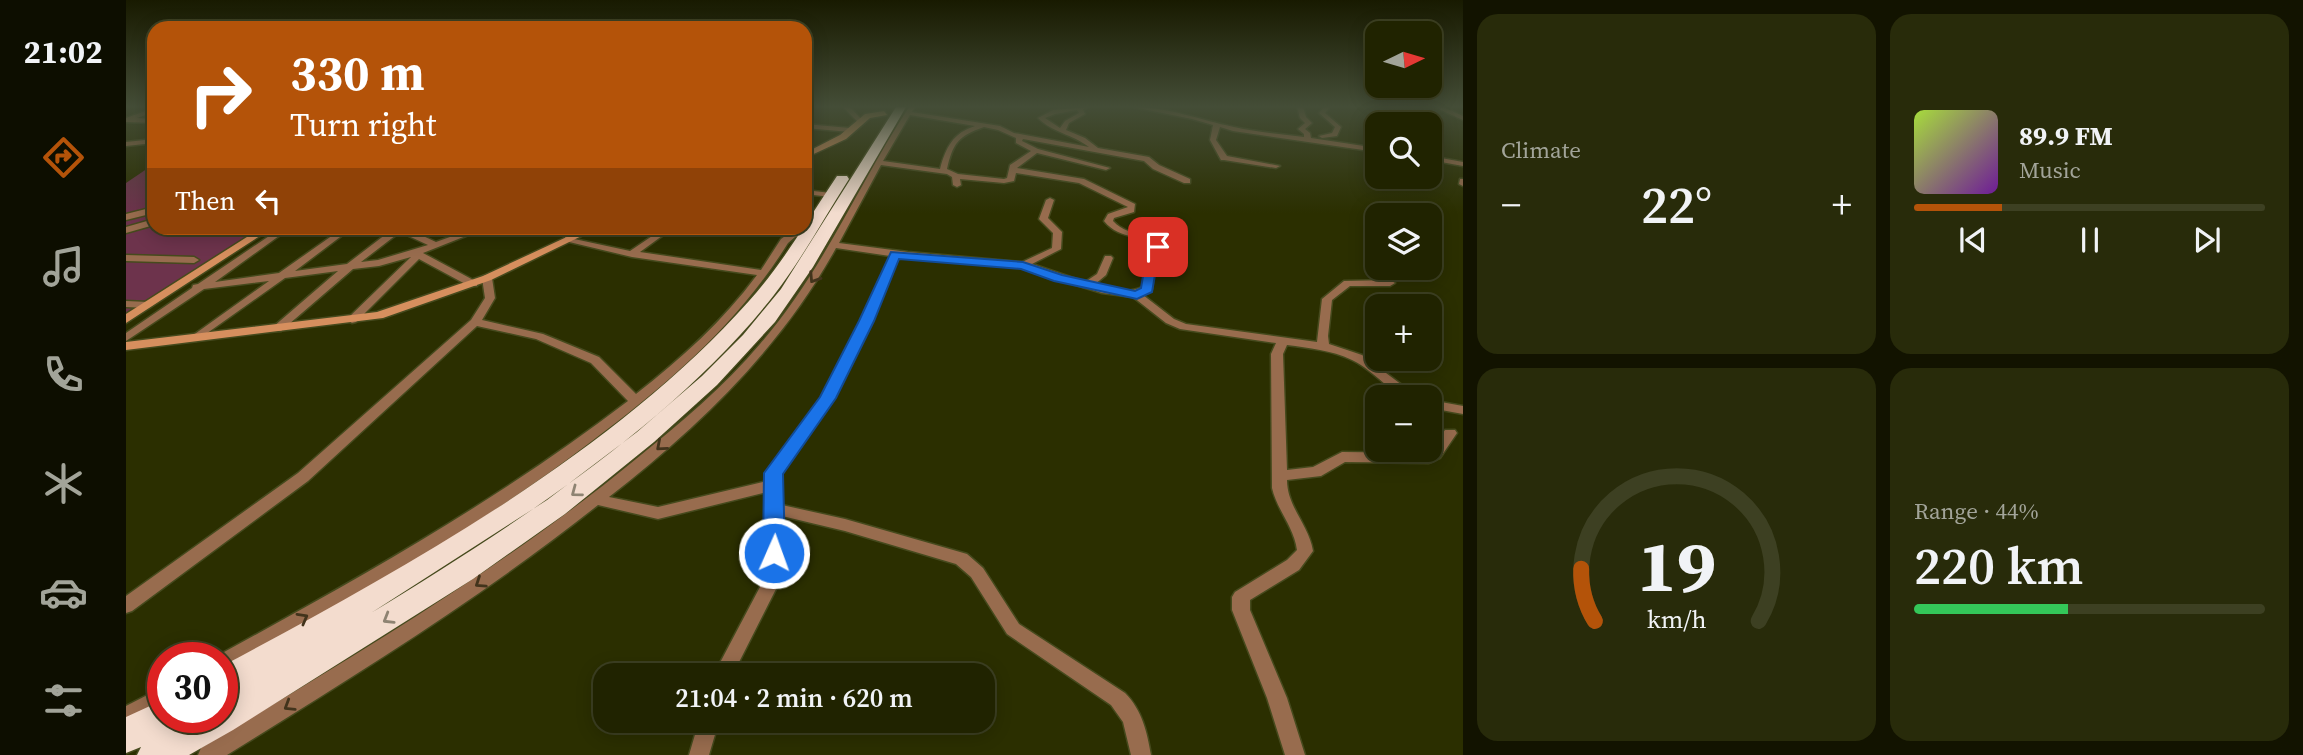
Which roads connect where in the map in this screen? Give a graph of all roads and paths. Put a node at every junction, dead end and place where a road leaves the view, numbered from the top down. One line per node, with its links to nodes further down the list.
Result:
1 (146, 142): 12 (street)
2 (833, 142): 16 (street)
3 (873, 142): 27 (highway)
4 (879, 142): 88 (highway, one-way to 88)
5 (887, 142): 18 (street)
6 (953, 142): 23 (street)
7 (1018, 142): 15 (street)
8 (1051, 142): 14 (street)
9 (1088, 142): 14 (street)
10 (1214, 142): 20 (street)
11 (1330, 142): 13 (street)
12 (127, 145)
13 (1365, 148)
14 (1096, 150): 25 (street)
15 (1036, 151): 21 (street); 22 (street)
16 (812, 153)
17 (1442, 160): 19 (street)
18 (879, 163): 23 (street); 45 (street)
19 (1463, 164)
20 (1276, 166)
21 (1013, 168): 24 (street); 62 (street)
22 (1106, 168)
23 (943, 171): 24 (street)
24 (956, 181)
25 (1186, 181)
26 (812, 193): 27 (street)
27 (831, 195): 31 (highway)
28 (1050, 200): 53 (street)
29 (147, 210): 30 (street)
30 (126, 216)
31 (812, 219)
32 (147, 224): 33 (street)
33 (126, 230)
34 (256, 235): 64 (street)
35 (275, 235): 61 (street)
36 (338, 235): 56 (street)
37 (390, 235): 54 (street)
38 (413, 235): 46 (street)
39 (464, 235): 46 (street)
40 (577, 235): 44 (street)
41 (659, 235): 48 (street)
42 (795, 235): 55 (street)
43 (800, 235): 86 (highway)
44 (568, 239): 48 (street); 57 (street)
45 (835, 245): 49 (street); 81 (street, one-way to 81)
46 (436, 246): 47 (street)
47 (419, 253): 54 (street); 59 (street); 66 (street)
48 (632, 254): 55 (street)
49 (895, 255): 53 (street); 80 (street)
50 (126, 258): 52 (street)
51 (1108, 258): 60 (street)
52 (194, 260)
53 (1023, 265): 60 (street)
54 (350, 267): 56 (street); 68 (street)
55 (762, 273): 75 (street)
56 (282, 275): 61 (street); 70 (street)
57 (487, 278): 59 (street); 67 (street)
58 (1390, 283): 73 (street)
59 (473, 284): 66 (street)
60 (1088, 285): 62 (street)
61 (197, 287): 69 (street)
62 (1137, 295): 71 (street)
63 (126, 304): 64 (street)
64 (148, 305): 65 (street)
65 (126, 319)
66 (352, 320): 68 (street)
67 (475, 322): 75 (street); 83 (street)
68 (277, 329): 70 (street)
69 (126, 338)
70 (196, 338): 72 (street)
71 (1283, 341): 73 (street); 79 (street)
72 (126, 346)
73 (1323, 346): 74 (street)
74 (1395, 385)
75 (636, 401): 84 (street, one-way to 75)
76 (1442, 406): 77 (street)
77 (1463, 410)
78 (1450, 433): 79 (street)
79 (1280, 476): 98 (street)
80 (773, 485): 81 (street); 82 (street)
81 (598, 500): 95 (street, one-way to 95)
82 (775, 509): 85 (street); 97 (street)
83 (126, 606)
84 (238, 654)
85 (729, 663)
86 (238, 674)
87 (147, 705): 89 (street)
88 (238, 707)
89 (126, 716)
90 (147, 725): 93 (highway)
91 (193, 733): 94 (highway)
92 (705, 733): 96 (street)
93 (126, 736)
94 (155, 755)
95 (208, 755)
96 (699, 755)
97 (1141, 755)
98 (1295, 755)

